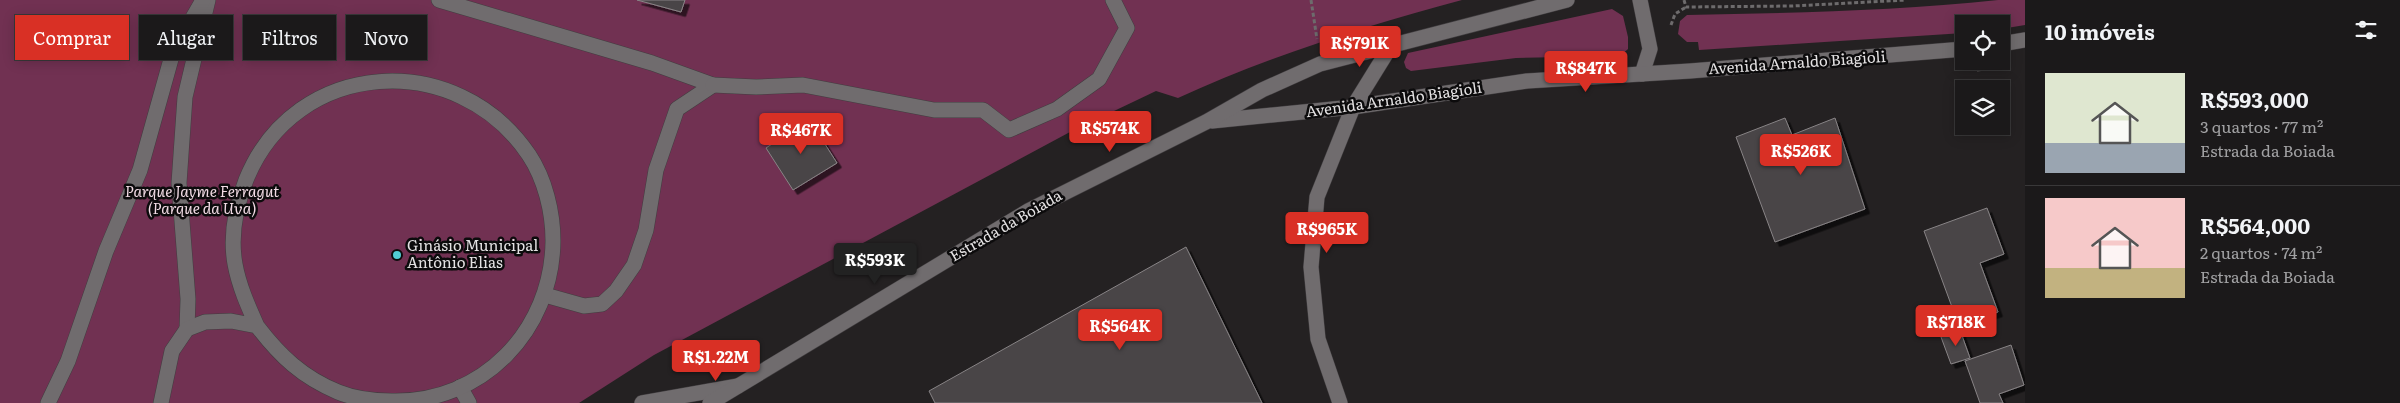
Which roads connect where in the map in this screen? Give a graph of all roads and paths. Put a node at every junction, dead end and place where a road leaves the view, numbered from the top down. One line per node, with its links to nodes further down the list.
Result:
1 (203, 0): 24 (main road)
2 (208, 0): 21 (main road)
3 (439, 0): 16 (main road)
4 (1112, 0): 16 (main road)
5 (1311, 0): 14 (path)
6 (1567, 0): 12 (main road)
7 (1640, 0): 15 (main road)
8 (1684, 0): 9 (path)
9 (1906, 0)
10 (2025, 40): 11 (main road)
11 (2010, 42)
12 (1392, 44): 14 (main road); 17 (main road)
13 (1955, 50): 15 (main road, Avenida Arnaldo Biagioli)
14 (1320, 64): 18 (main road)
15 (1642, 74): 17 (main road, Avenida Arnaldo Biagioli)
16 (713, 85): 19 (main road)
17 (1353, 107): 18 (main road, Avenida Arnaldo Biagioli); 29 (main road)
18 (1206, 122): 22 (main road, Estrada da Boiada)
19 (545, 296): 20 (main road); 23 (main road)
20 (257, 326): 21 (main road); 23 (main road)
21 (187, 329): 25 (main road)
22 (738, 386): 27 (main road); 28 (main road, Estrada da Boiada)
23 (460, 387): 26 (main road)
24 (48, 403)
25 (161, 403)
26 (469, 403)
27 (642, 403)
28 (710, 403)
29 (1340, 403)

